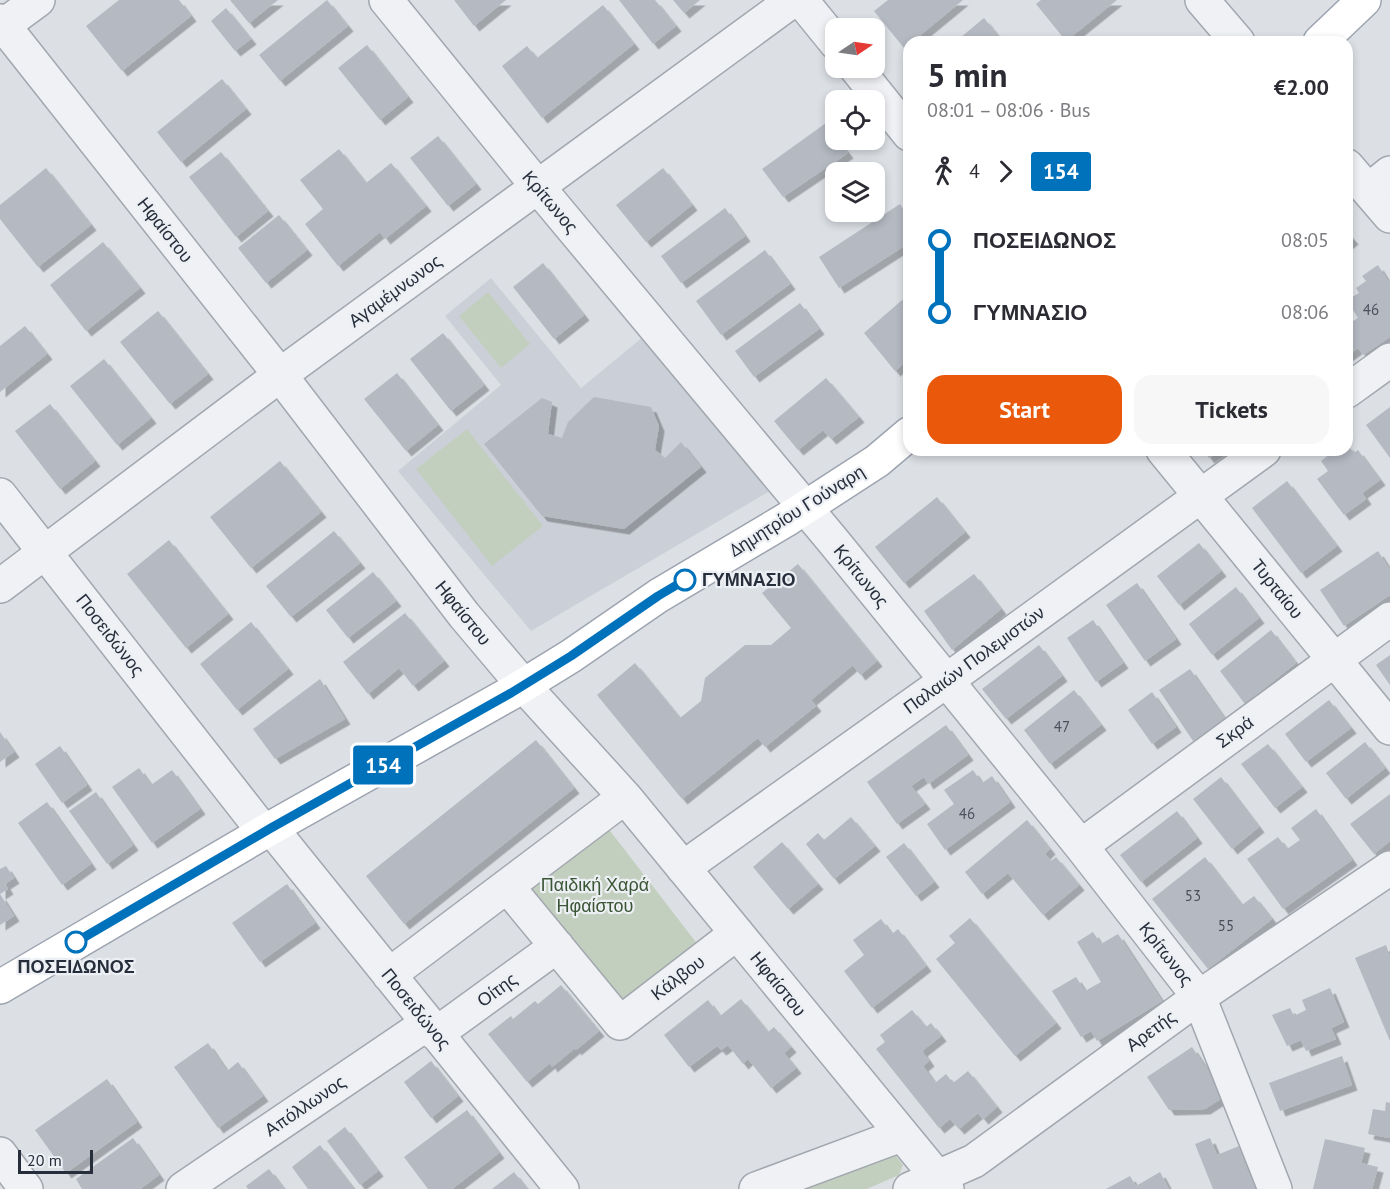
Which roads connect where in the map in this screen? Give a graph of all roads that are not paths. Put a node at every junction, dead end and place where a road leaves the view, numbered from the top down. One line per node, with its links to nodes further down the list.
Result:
1 (38, 0): 7 (street)
2 (386, 0): 15 (street, Κρίτωνος)
3 (793, 0): 15 (street, Αγαμέμνωνος)
4 (801, 0): 8 (street)
5 (1202, 0): 9 (street)
6 (1364, 0): 10 (main road)
7 (1, 25): 18 (street, Ηφαίστου)
8 (825, 29)
9 (1233, 36)
10 (1326, 36)
11 (863, 78): 12 (street)
12 (903, 127)
13 (1353, 169): 14 (street)
14 (1379, 182): 16 (street)
15 (538, 187): 18 (street, Αγαμέμνωνος); 25 (street, Κρίτωνος)
16 (1390, 216)
17 (1390, 360): 19 (street)
18 (280, 375): 26 (street, Αγαμέμνωνος); 31 (street, Ηφαίστου)
19 (1353, 387)
20 (903, 439): 25 (main road, Δημητρίου Γούναρη)
21 (1168, 456): 24 (street, Τυρταίου)
22 (1256, 456): 24 (street, Παλαιών Πολεμιστών)
23 (0, 495): 26 (street, Ποσειδώνος)
24 (1200, 496): 29 (street, Τυρταίου); 30 (street, Παλαιών Πολεμιστών)
25 (805, 508): 30 (street, Κρίτωνος); 31 (main road, Δημητρίου Γούναρη)
26 (46, 552): 27 (street, Αγαμέμνωνος); 34 (street, Ποσειδώνος)
27 (0, 586)
28 (1390, 619): 29 (street, Σκρά)
29 (1334, 659): 32 (street, Τυρταίου); 35 (street, Σκρά)
30 (946, 681): 35 (street, Κρίτωνος); 36 (street, Παλαιών Πολεμιστών)
31 (523, 685): 33 (street, Ηφαίστου); 34 (main road, Δημητρίου Γούναρη)
32 (1390, 728)
33 (625, 797): 36 (street, Ηφαίστου); 38 (street)
34 (267, 830): 41 (street, Ποσειδώνος); 42 (main road, Δημητρίου Γούναρη)
35 (1080, 846): 43 (street, Κρίτωνος)
36 (683, 868): 39 (street, Ηφαίστου)
37 (1390, 868): 43 (street, Αρετής)
38 (507, 886): 40 (street); 41 (street)
39 (737, 933): 40 (street, Κάλβου); 45 (street, Ηφαίστου)
40 (557, 946): 44 (street, Οίτης)
41 (389, 975): 44 (street, Ποσειδώνος)
42 (0, 987)
43 (1199, 997): 47 (street, Αρετής); 52 (street, Κρίτωνος)
44 (432, 1029): 49 (street, Απόλλωνος); 50 (street, Ποσειδώνος)
45 (901, 1135): 47 (street, Ηφαίστου); 51 (street)
46 (0, 1154): 48 (street)
47 (931, 1185)
48 (26, 1189)
49 (183, 1189)
50 (562, 1189)
51 (756, 1189)
52 (1275, 1189)

